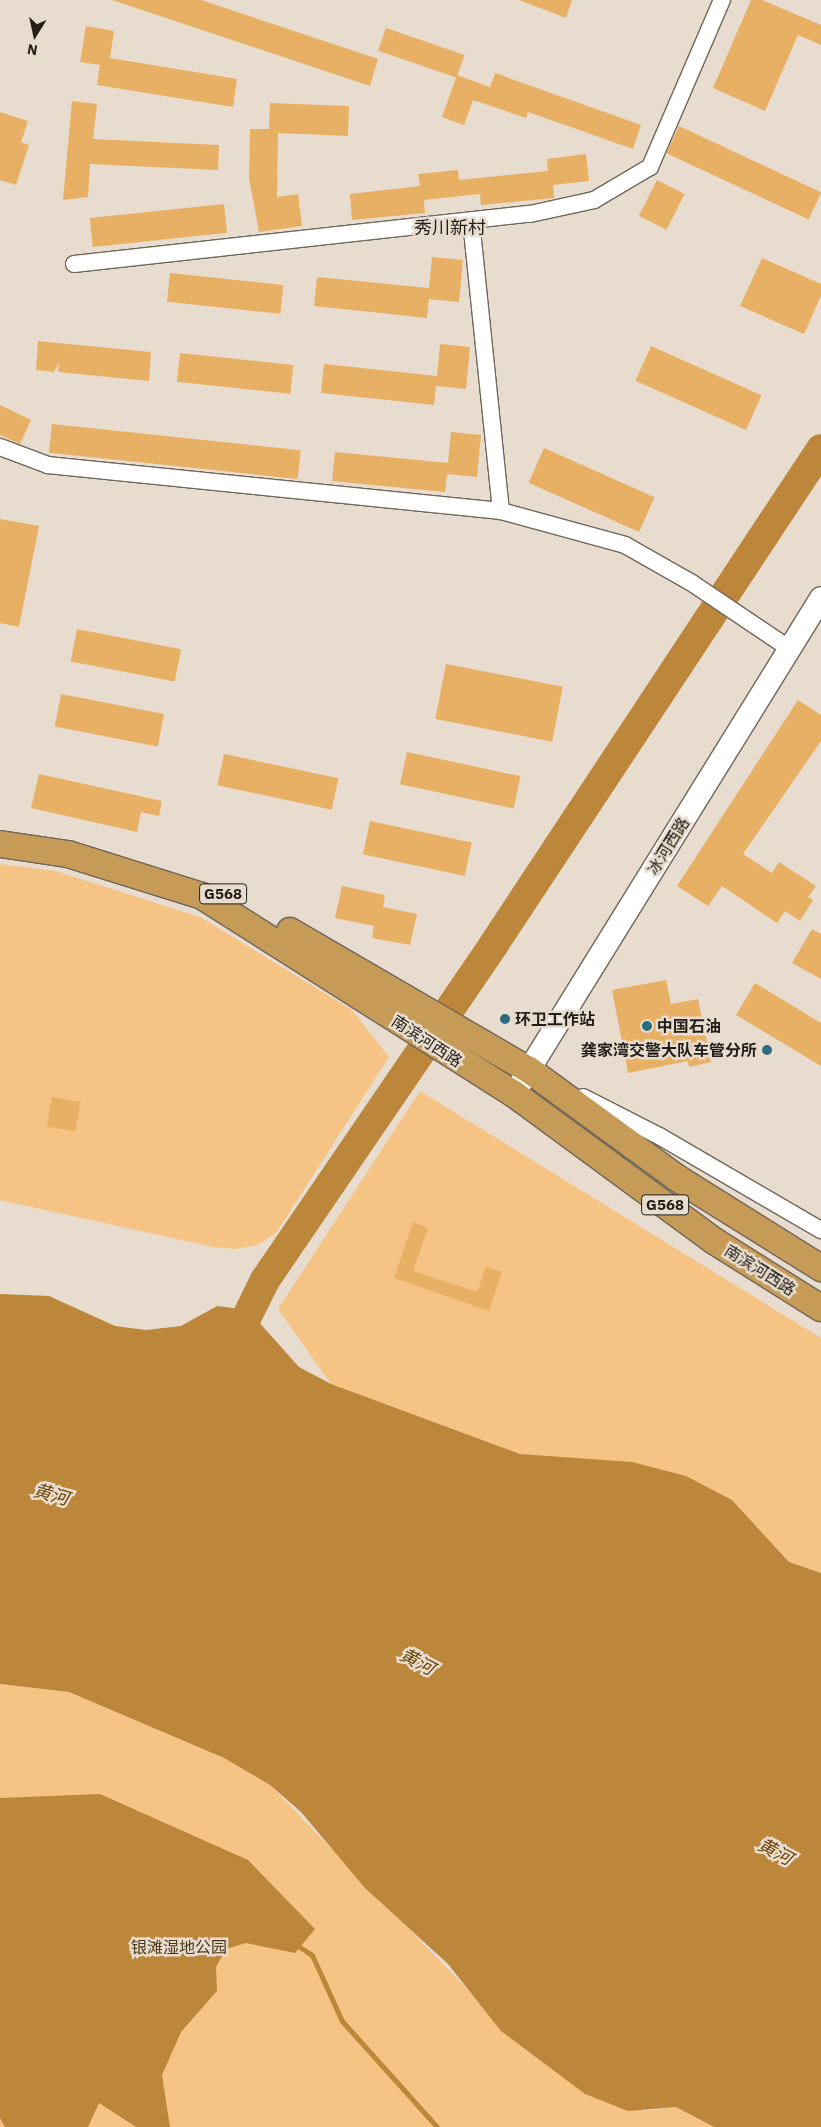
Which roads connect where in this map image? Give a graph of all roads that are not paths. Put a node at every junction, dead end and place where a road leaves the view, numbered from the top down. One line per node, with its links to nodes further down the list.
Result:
1 (722, 0): 2 (street)
2 (471, 221): 3 (street); 5 (street)
3 (74, 264)
4 (0, 447): 5 (street)
5 (501, 511): 7 (street)
6 (821, 598): 7 (main road, 冰河西路)
7 (790, 650): 10 (main road, 冰河西路)
8 (0, 830): 10 (highway, 南滨河西路 / G568)
9 (0, 844): 11 (highway, 南滨河西路 / G568)
10 (528, 1070): 11 (main road, 冰河西路); 12 (street, 南滨河西路); 13 (highway, 南滨河西路 / G568)
11 (514, 1094): 14 (highway, 南滨河西路 / G568)
12 (821, 1230)
13 (821, 1268)
14 (821, 1308)

